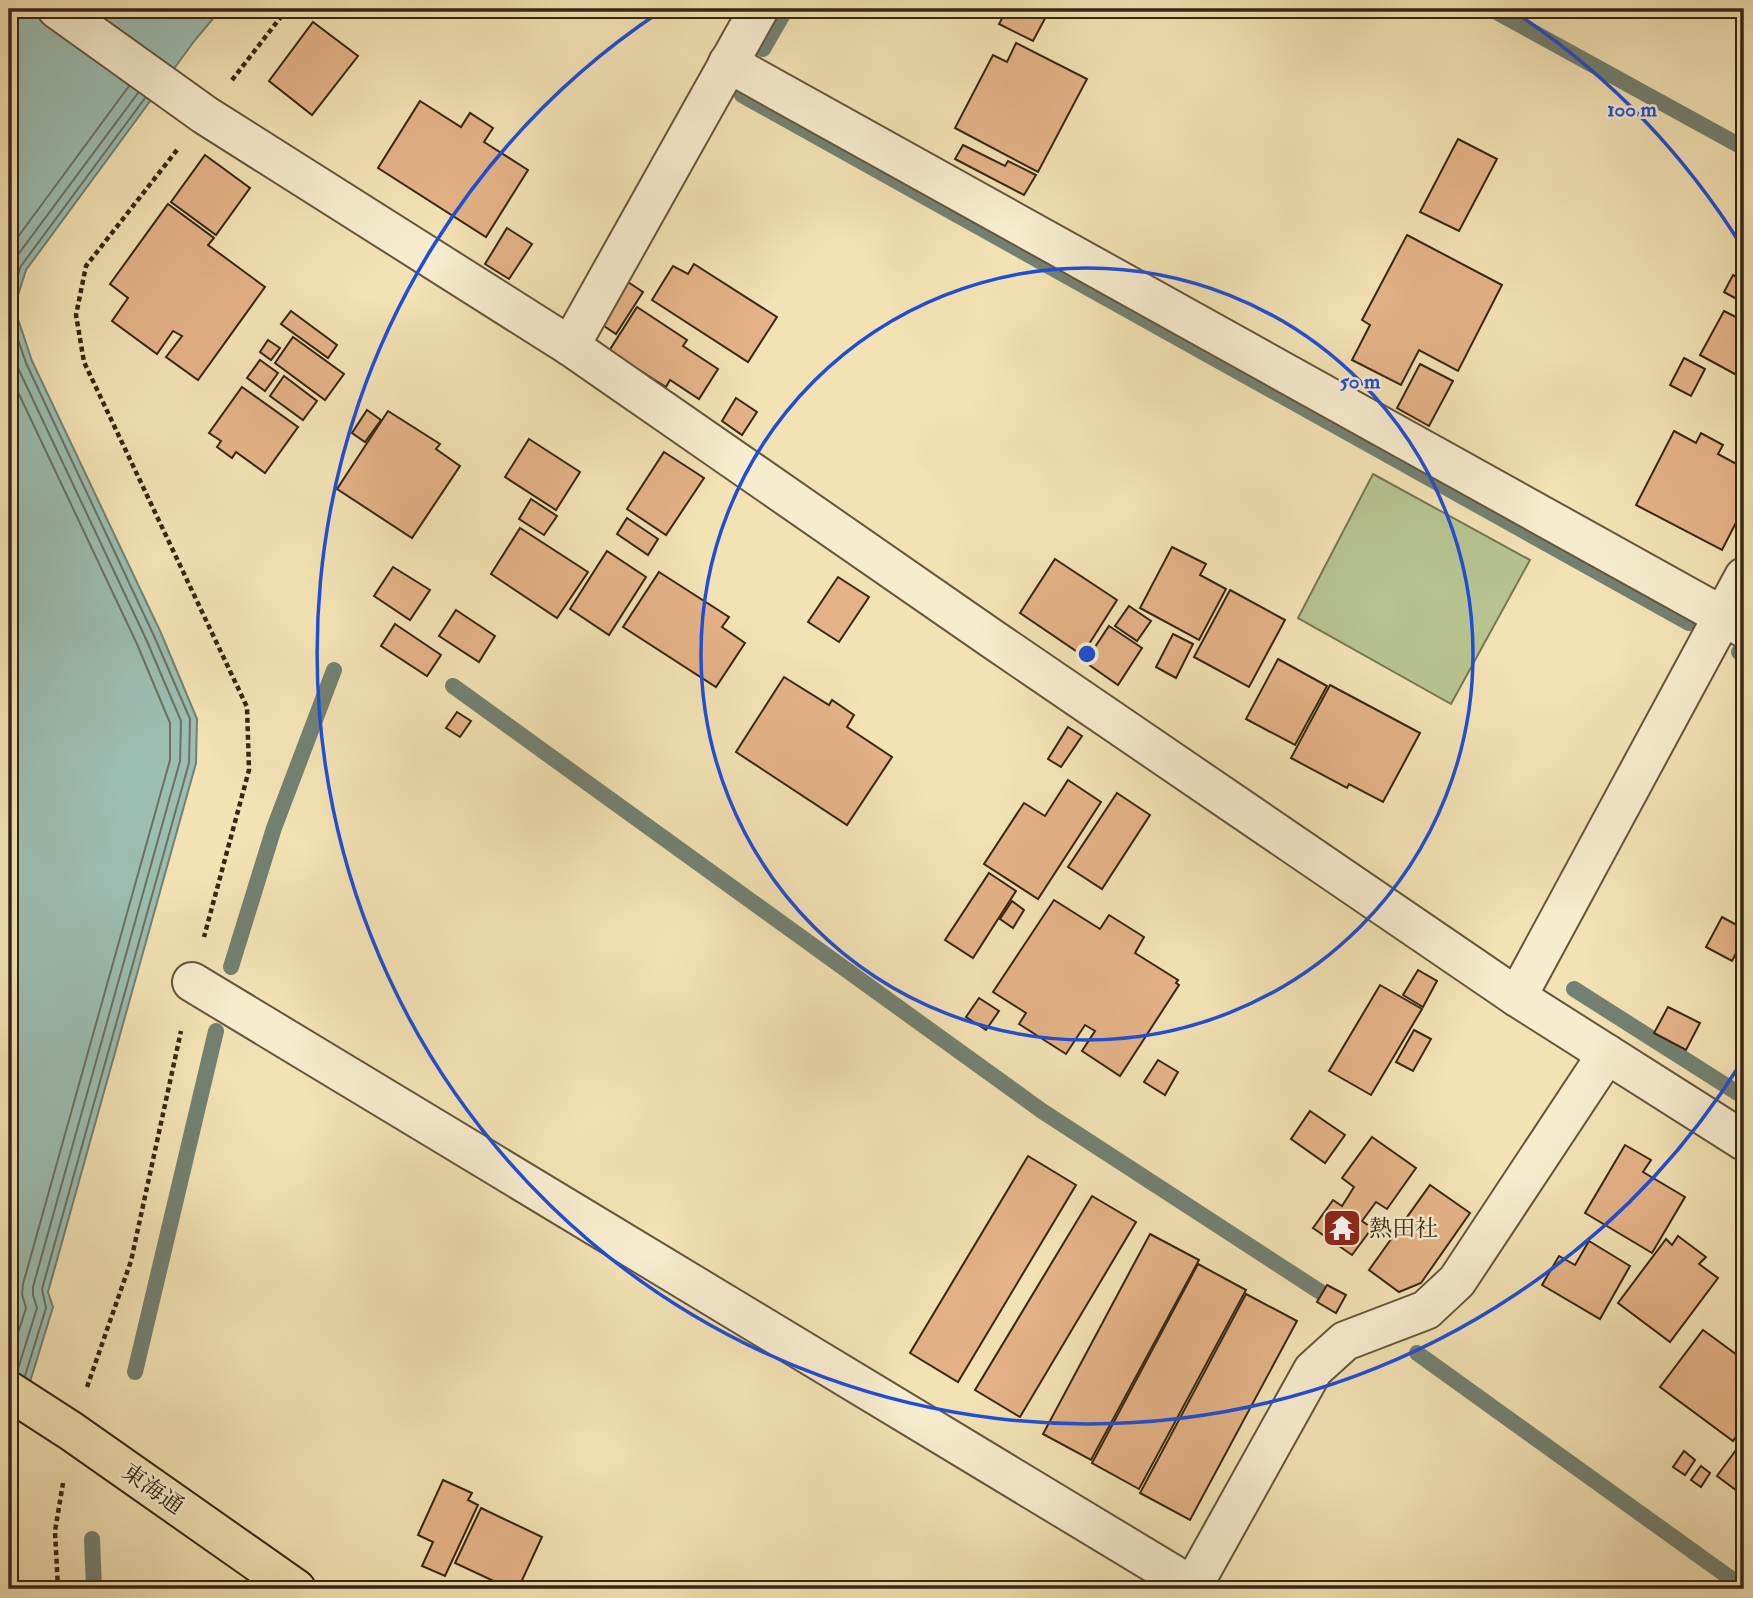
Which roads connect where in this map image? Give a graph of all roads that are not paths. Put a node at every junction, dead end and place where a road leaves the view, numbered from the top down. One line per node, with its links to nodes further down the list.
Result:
1 (57, 9): 4 (street)
2 (759, 9): 3 (street)
3 (728, 63): 4 (street); 6 (street)
4 (570, 346): 8 (street)
5 (1744, 576): 6 (street)
6 (1733, 622): 8 (street)
7 (192, 982): 12 (street)
8 (1517, 997): 9 (street)
9 (1607, 1054): 10 (street); 12 (street)
10 (1744, 1141)
11 (9, 1391): 13 (main road, 東海通)
12 (1193, 1588)
13 (296, 1589)

